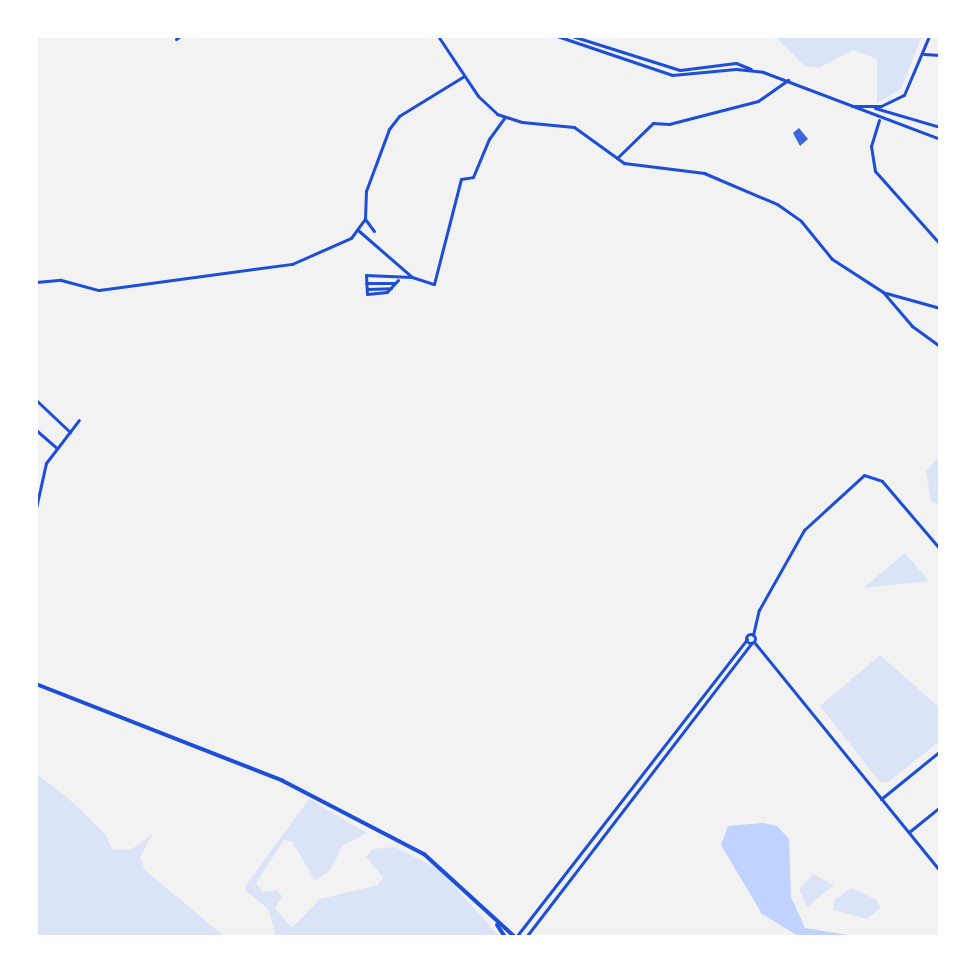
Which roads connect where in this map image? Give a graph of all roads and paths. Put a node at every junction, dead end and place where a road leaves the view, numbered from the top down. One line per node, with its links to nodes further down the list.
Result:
1 (438, 36): 8 (street)
2 (557, 36): 7 (street)
3 (572, 36): 7 (street)
4 (929, 36): 5 (street)
5 (923, 54): 6 (street); 11 (street)
6 (940, 55)
7 (754, 71): 9 (street)
8 (464, 76): 12 (street); 17 (street)
9 (788, 80): 10 (street); 16 (street)
10 (848, 106): 11 (street); 13 (street)
11 (872, 107): 14 (street)
12 (505, 117): 16 (street); 21 (street)
13 (879, 120): 15 (street); 20 (street)
14 (940, 127)
15 (940, 139)
16 (617, 158): 25 (street)
17 (365, 219): 18 (street); 19 (street)
18 (359, 231): 21 (street); 22 (street)
19 (374, 231)
20 (940, 244)
21 (412, 277): 23 (street)
22 (36, 282)
23 (396, 282): 24 (street); 24 (street); 24 (street)
24 (366, 283)
25 (883, 292): 26 (street); 27 (street)
26 (940, 308)
27 (940, 346)
28 (36, 400): 31 (street)
29 (79, 420): 31 (street)
30 (36, 430): 32 (street)
31 (70, 432): 32 (street)
32 (57, 448): 33 (street)
33 (36, 508)
34 (940, 549): 35 (street)
35 (753, 635): 36 (street); 37 (street)
36 (747, 639): 37 (street); 46 (street)
37 (753, 643): 40 (street); 47 (street)
38 (36, 684): 44 (main road)
39 (940, 751): 40 (street)
40 (881, 799): 42 (street)
41 (940, 807): 42 (street)
42 (908, 832): 43 (street)
43 (940, 871)
44 (486, 911): 45 (main road); 46 (main road)
45 (505, 937)
46 (516, 937)
47 (526, 937)

